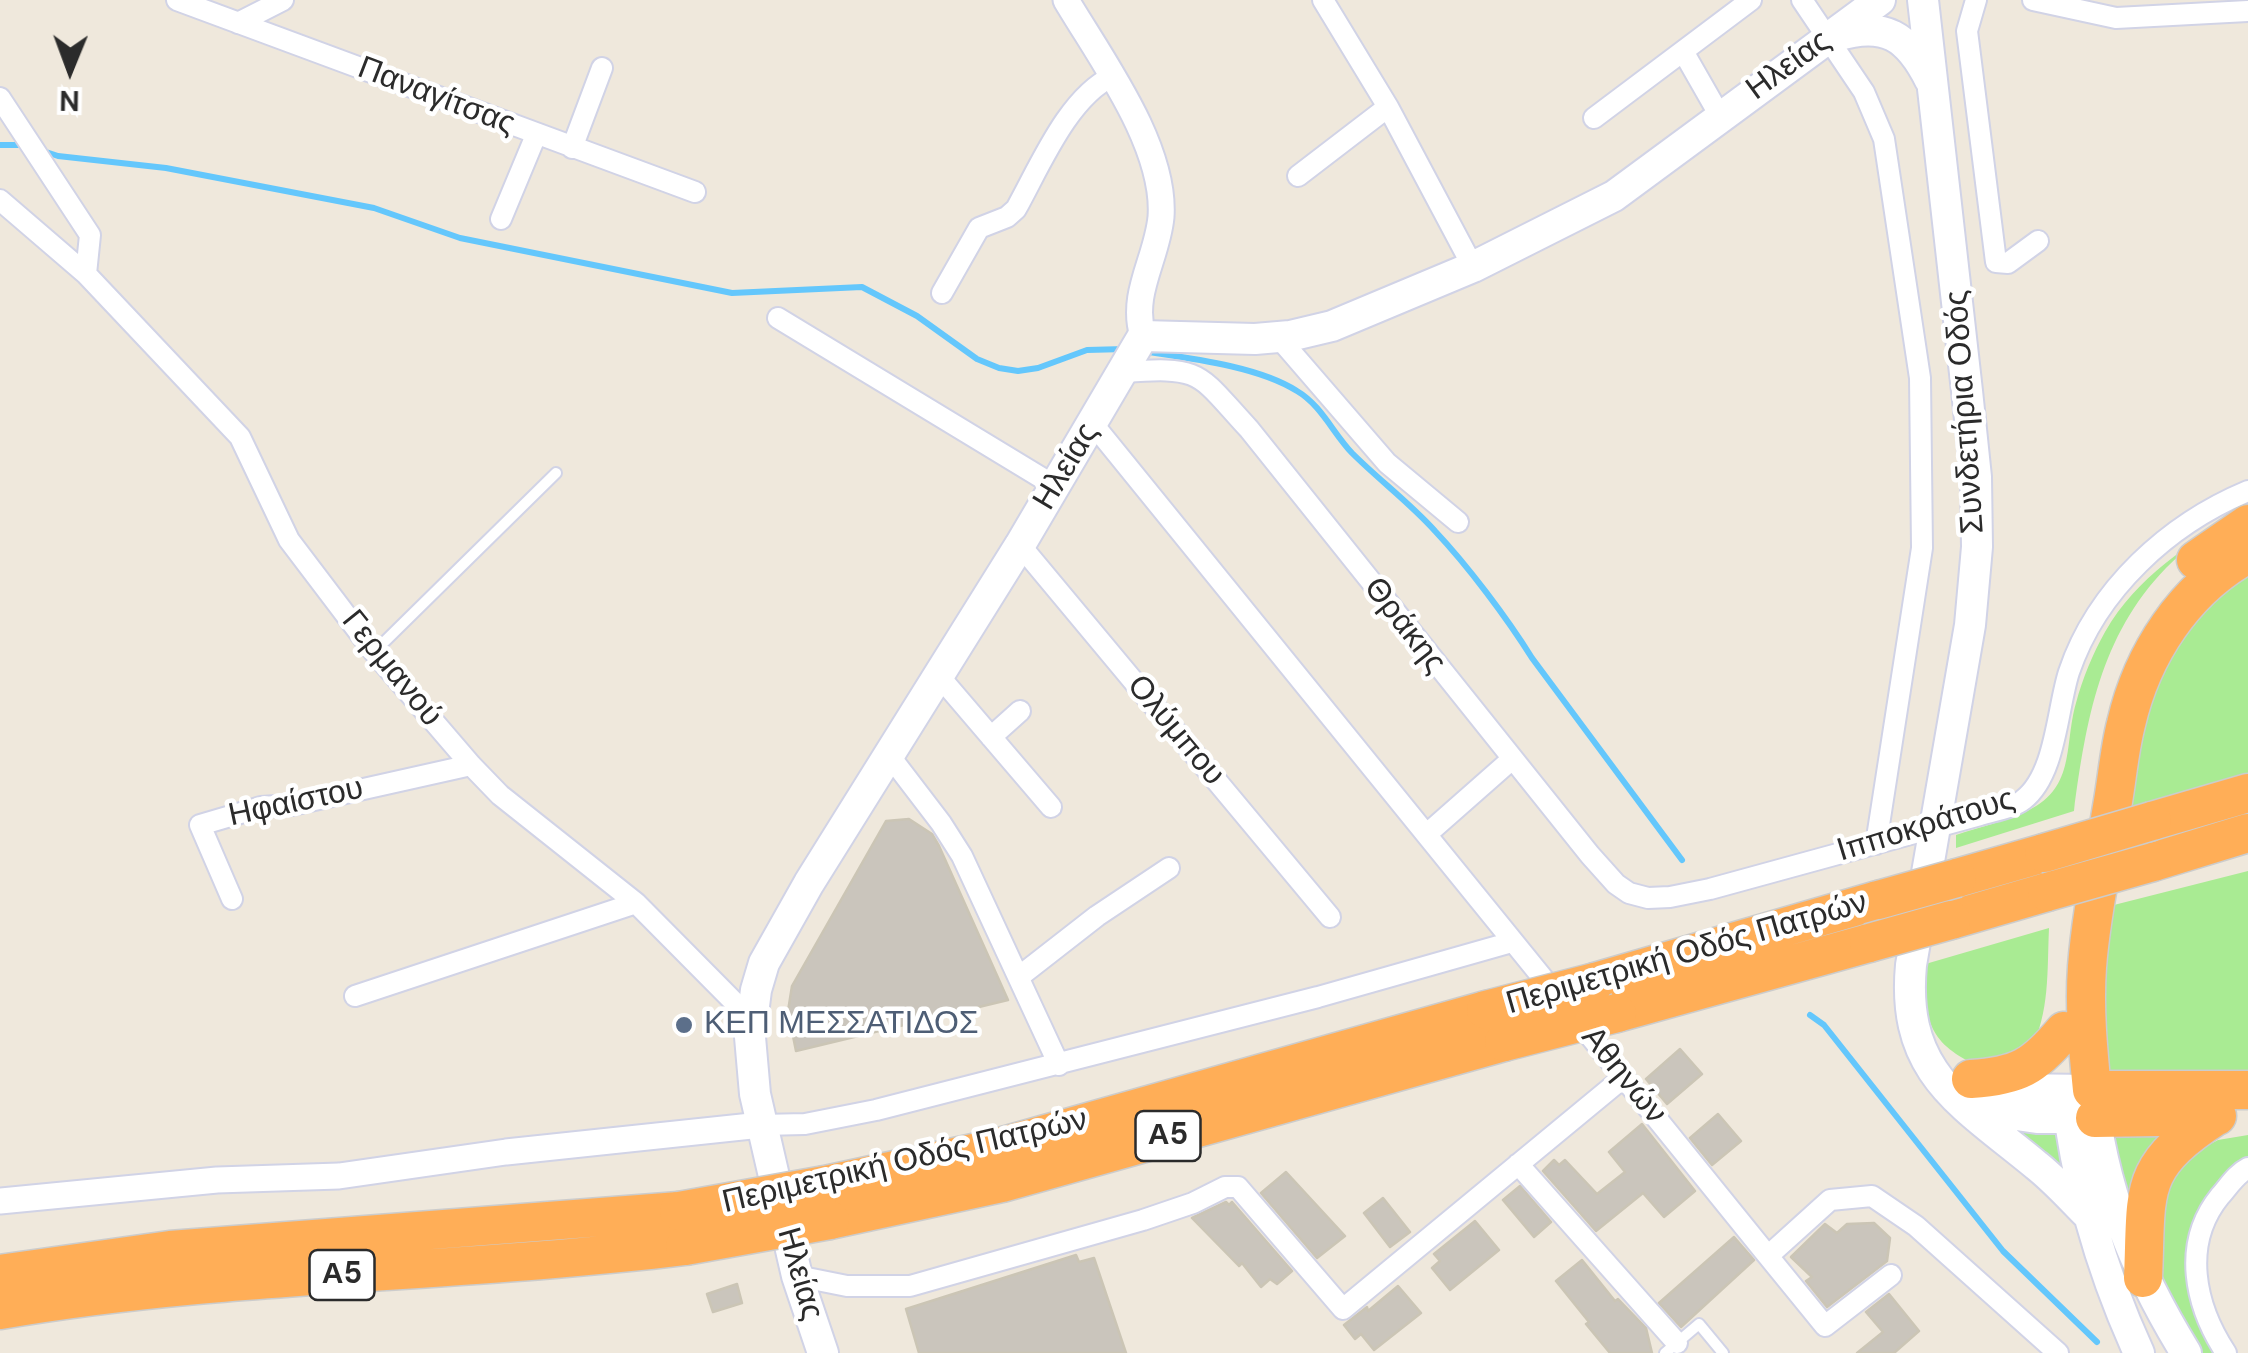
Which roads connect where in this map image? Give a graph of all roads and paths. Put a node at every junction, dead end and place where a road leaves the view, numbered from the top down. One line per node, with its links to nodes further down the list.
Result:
1 (177, 0): 12 (street, Παναγίτσας)
2 (283, 0): 12 (street)
3 (1066, 0): 16 (street)
4 (1322, 0): 19 (street)
5 (1751, 0): 14 (street)
6 (1802, 0): 13 (street)
7 (1880, 0): 13 (main road, Ηλείας)
8 (1923, 0): 17 (main road, Συνδετήρια Οδός)
9 (1976, 0): 28 (street)
10 (2033, 0): 11 (street)
11 (2248, 10)
12 (238, 23): 22 (street, Παναγίτσας)
13 (1829, 38): 17 (main road); 20 (main road, Ηλείας); 55 (street)
14 (1684, 53): 20 (street); 21 (street)
15 (602, 68): 23 (street)
16 (1114, 76): 31 (street); 34 (street)
17 (1934, 88): 52 (main road, Συνδετήρια Οδός)
18 (0, 98): 30 (street)
19 (1388, 107): 24 (street); 29 (street)
20 (1720, 116): 29 (main road, Ηλείας)
21 (1594, 118)
22 (536, 135): 23 (street, Παναγίτσας); 27 (street)
23 (572, 148): 25 (street, Παναγίτσας)
24 (1298, 176)
25 (695, 192)
26 (0, 200): 30 (street, Γερμανού)
27 (502, 218)
28 (2038, 241)
29 (1472, 268): 33 (main road, Ηλείας)
30 (86, 274): 43 (street, Γερμανού)
31 (942, 293)
32 (778, 318): 37 (street)
33 (1279, 338): 34 (main road, Ηλείας); 39 (street)
34 (1135, 353): 35 (main road, Ηλείας); 48 (street, Θράκης)
35 (1093, 424): 37 (main road, Ηλείας); 53 (street, Αθηνών)
36 (556, 473): 43 (lane)
37 (1054, 486): 41 (main road, Ηλείας)
38 (2248, 492): 52 (street, Ιπποκράτους)
39 (1458, 522)
40 (2248, 524): 68 (highway)
41 (1020, 545): 44 (main road, Ηλείας); 62 (street, Ολύμπου)
42 (2248, 554): 73 (highway)
43 (374, 652): 49 (street, Γερμανού)
44 (939, 676): 46 (street); 47 (main road, Ηλείας)
45 (1020, 711): 46 (street)
46 (990, 737): 51 (street)
47 (889, 755): 64 (street); 67 (main road, Ηλείας)
48 (1511, 760): 53 (street); 59 (street, Θράκης)
49 (471, 765): 60 (street, Ηφαίστου); 61 (street, Γερμανού)
50 (2248, 792): 66 (highway, Περιμετρική Οδός Πατρών / Α5, bridge)
51 (1051, 807)
52 (1934, 827): 55 (street, Ιπποκράτους); 72 (main road, Συνδετήρια Οδός)
53 (1426, 834): 63 (street, Αθηνών)
54 (2248, 834): 56 (highway, Περιμετρική Οδός Πατρών / Α5)
55 (1876, 844): 59 (street, Ιπποκράτους)
56 (2210, 845): 57 (highway); 66 (highway, Περιμετρική Οδός Πατρών / Α5, bridge)
57 (2248, 849)
58 (1168, 868): 64 (street)
59 (1677, 896)
60 (232, 899)
61 (636, 904): 65 (street); 67 (street, Γερμανού)
62 (1330, 918)
63 (1512, 942): 69 (street); 70 (street, Αθηνών)
64 (1020, 976): 69 (street)
65 (355, 996)
66 (1606, 997): 80 (highway, Περιμετρική Οδός Πατρών / Α5, bridge)
67 (752, 1019): 75 (main road, Ηλείας)
68 (2064, 1031): 72 (highway); 73 (highway)
69 (1059, 1065): 75 (street)
70 (1624, 1077): 76 (street); 81 (street, Αθηνών)
71 (2248, 1090): 73 (highway)
72 (1966, 1093): 73 (main road, Συνδετήρια Οδός); 79 (main road)
73 (2080, 1104): 74 (highway); 79 (main road); 85 (main road)
74 (2232, 1114): 85 (highway)
75 (761, 1125): 78 (street); 84 (main road, Ηλείας)
76 (1518, 1164): 84 (street); 87 (street)
77 (2248, 1168): 93 (street)
78 (0, 1200)
79 (2086, 1214): 91 (main road)
80 (682, 1229): 82 (highway, Περιμετρική Οδός Πατρών / Α5); 86 (highway, Περιμετρική Οδός Πατρών / Α5)
81 (1768, 1256): 83 (street, Αθηνών); 90 (street)
82 (0, 1274)
83 (1891, 1275)
84 (797, 1276): 88 (main road, Ηλείας)
85 (2143, 1278): 92 (main road)
86 (0, 1310)
87 (1671, 1348): 89 (lane)
88 (823, 1353)
89 (1723, 1353)
90 (2058, 1353)
91 (2139, 1353)
92 (2186, 1353)
93 (2226, 1353)

